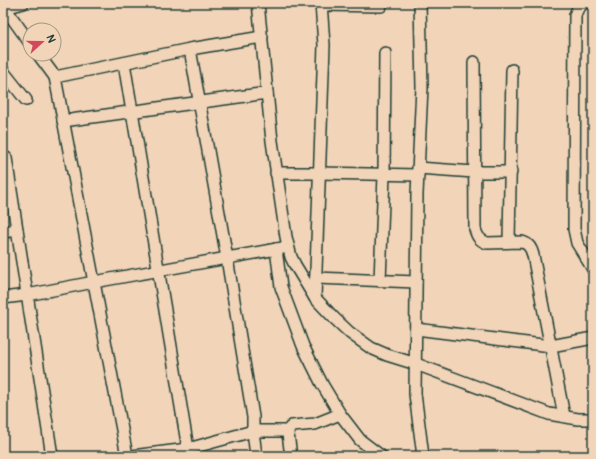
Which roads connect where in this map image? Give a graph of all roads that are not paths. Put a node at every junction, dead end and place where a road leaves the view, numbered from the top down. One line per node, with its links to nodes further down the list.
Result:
1 (23, 3): 7 (street)
2 (258, 3): 9 (street)
3 (420, 3): 25 (street)
4 (584, 3): 36 (street)
5 (321, 4): 6 (street); 24 (street)
6 (381, 6)
7 (4, 7): 8 (street)
8 (22, 32)
9 (262, 37): 10 (street); 18 (street)
10 (190, 49): 14 (street); 20 (street)
11 (386, 53): 29 (street)
12 (44, 62): 17 (street)
13 (474, 62): 26 (street)
14 (124, 63): 17 (street); 21 (street)
15 (512, 70): 27 (street)
16 (3, 71): 19 (street)
17 (55, 77): 22 (street)
18 (267, 93): 20 (street); 28 (street)
19 (26, 100)
20 (199, 102): 21 (street); 35 (street)
21 (132, 111): 22 (street); 37 (street)
22 (63, 121): 40 (street)
23 (6, 158): 30 (street)
24 (319, 172): 28 (street); 29 (street); 38 (street)
25 (418, 172): 26 (street); 29 (street); 41 (street)
26 (474, 172): 27 (street); 32 (street)
27 (511, 172): 32 (street)
28 (276, 174): 33 (street)
29 (384, 174): 39 (street)
30 (17, 230): 31 (street); 42 (street)
31 (3, 232)
32 (509, 242): 47 (street)
33 (288, 247): 34 (street); 44 (street)
34 (276, 249): 35 (street); 49 (street)
35 (227, 258): 37 (street); 52 (street)
36 (593, 269)
37 (159, 270): 40 (street); 54 (street)
38 (316, 278): 39 (street); 44 (street)
39 (380, 281): 41 (street)
40 (94, 282): 42 (street); 56 (street)
41 (416, 282): 45 (street)
42 (27, 294): 43 (street); 55 (street)
43 (3, 298)
44 (315, 298): 48 (street)
45 (416, 329): 47 (street); 48 (street)
46 (593, 338): 47 (street)
47 (551, 346): 50 (street)
48 (416, 364): 50 (street); 61 (street)
49 (340, 414): 53 (street); 60 (street)
50 (564, 416): 51 (street)
51 (593, 419)
52 (253, 431): 53 (street); 54 (street); 58 (street)
53 (288, 431): 59 (street)
54 (189, 452): 57 (street)
55 (52, 456)
56 (127, 456)
57 (132, 456)
58 (256, 456)
59 (291, 456)
60 (381, 456)
61 (423, 456)

